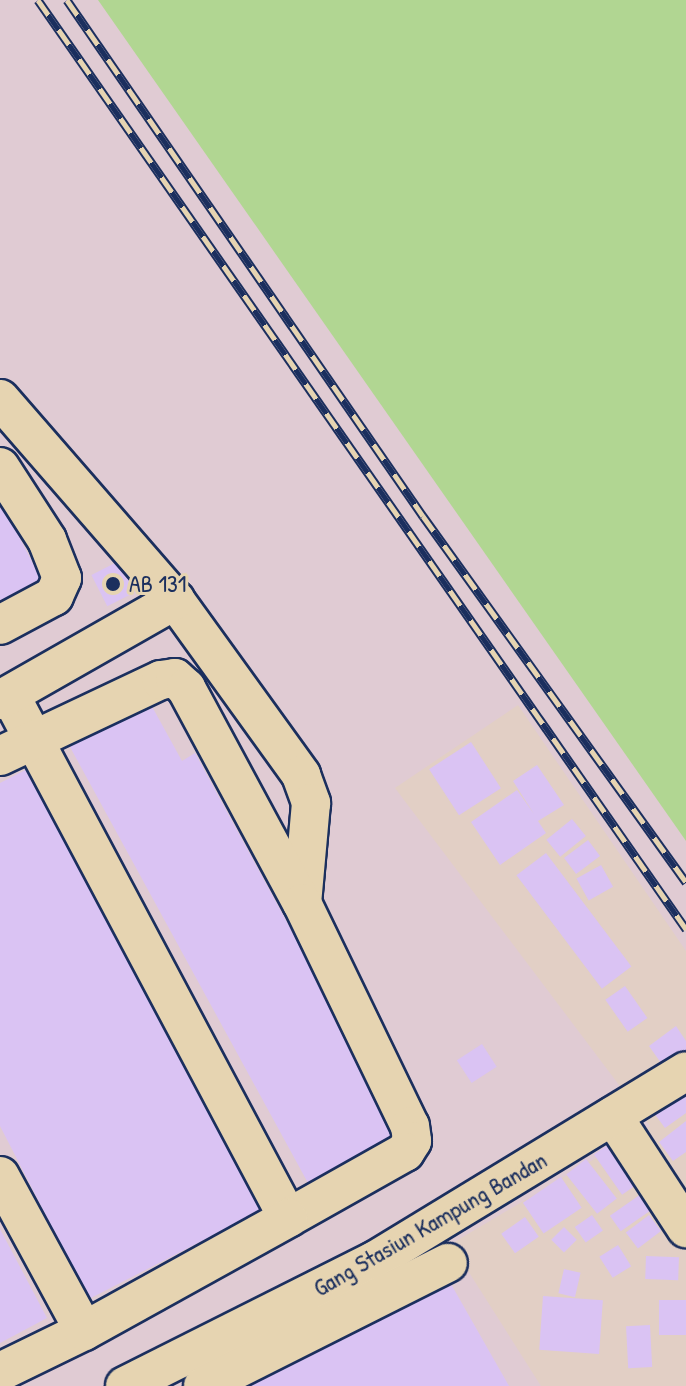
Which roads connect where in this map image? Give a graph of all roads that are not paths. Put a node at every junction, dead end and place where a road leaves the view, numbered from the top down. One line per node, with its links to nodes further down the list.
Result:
1 (0, 399): 3 (street)
2 (0, 467): 4 (street)
3 (175, 600): 5 (street); 7 (street)
4 (0, 625)
5 (5, 697): 6 (street)
6 (16, 747): 7 (street); 11 (street)
7 (302, 903): 11 (street)
8 (686, 1071): 9 (street, Gang Stasiun Kampung Bandan)
9 (613, 1116): 12 (street); 16 (street, Gang Stasiun Kampung Bandan)
10 (0, 1176): 14 (street)
11 (288, 1218): 14 (street)
12 (686, 1228)
13 (448, 1263): 17 (street)
14 (84, 1331): 15 (street)
15 (0, 1372)
16 (125, 1386)
17 (203, 1386)

